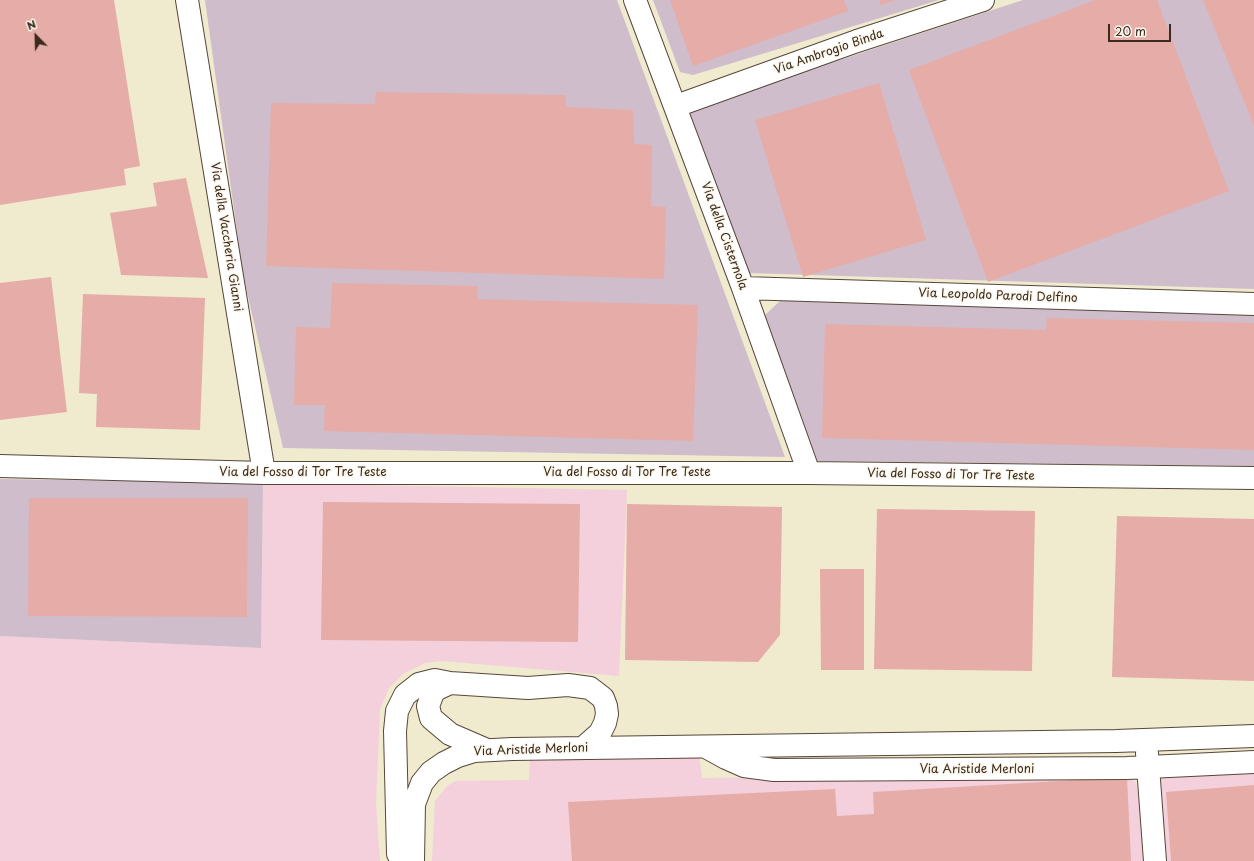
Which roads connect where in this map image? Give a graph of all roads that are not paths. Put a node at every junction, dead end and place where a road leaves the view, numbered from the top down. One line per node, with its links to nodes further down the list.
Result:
1 (187, 0): 8 (street, Via della Vaccheria Gianni)
2 (635, 0): 4 (street, Via della Cisternola)
3 (983, 0): 4 (street, Via Ambrogio Binda)
4 (676, 106): 5 (street, Via della Cisternola)
5 (743, 288): 6 (street, Via Leopoldo Parodi Delfino); 9 (street, Via della Cisternola)
6 (1254, 304)
7 (0, 466): 8 (street, Via del Fosso di Tor Tre Teste)
8 (264, 473): 9 (street, Via del Fosso di Tor Tre Teste)
9 (809, 473): 10 (street, Via del Fosso di Tor Tre Teste)
10 (1254, 478)
11 (450, 683): 15 (street); 16 (street); 19 (street)
12 (1254, 736): 13 (street, Via Aristide Merloni)
13 (1146, 740): 14 (street, Via Aristide Merloni); 18 (street)
14 (705, 746): 15 (street, Via Aristide Merloni); 18 (street, Via Aristide Merloni)
15 (583, 748): 16 (street, Via Aristide Merloni)
16 (488, 750): 20 (street, Via Aristide Merloni)
17 (1254, 762): 18 (street, Via Aristide Merloni)
18 (1148, 767): 21 (street)
19 (398, 861)
20 (412, 861)
21 (1155, 861)

